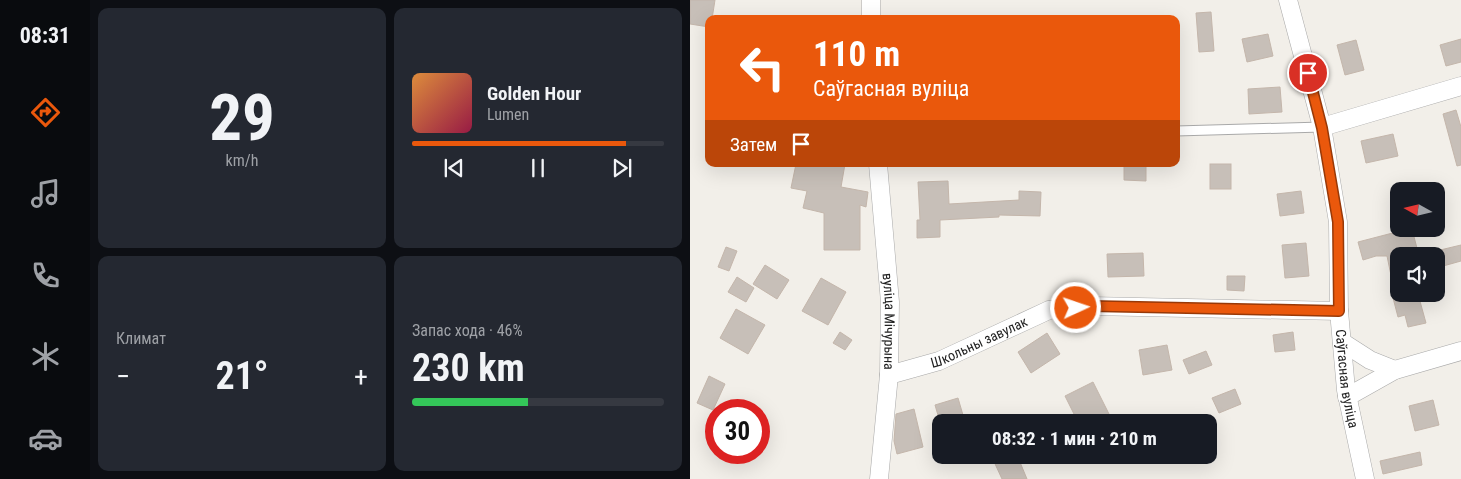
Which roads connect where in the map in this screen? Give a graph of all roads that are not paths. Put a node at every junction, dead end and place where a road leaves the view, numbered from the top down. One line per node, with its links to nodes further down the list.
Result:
1 (871, 0): 3 (street)
2 (1288, 0): 5 (street, Саўгасная вуліца)
3 (871, 15)
4 (1461, 86): 5 (street)
5 (1322, 128): 6 (lane); 8 (street, Саўгасная вуліца)
6 (1180, 130)
7 (878, 167): 12 (street, вуліца Мічурына)
8 (1339, 311): 9 (street, Саўгасная вуліца); 12 (street, Школьны завулак)
9 (1342, 342): 11 (street); 13 (street, Саўгасная вуліца)
10 (1461, 351): 11 (street)
11 (1395, 370): 13 (street)
12 (889, 376): 14 (street, вуліца Мічурына)
13 (1347, 397): 15 (street, Саўгасная вуліца)
14 (879, 479)
15 (1364, 479)

